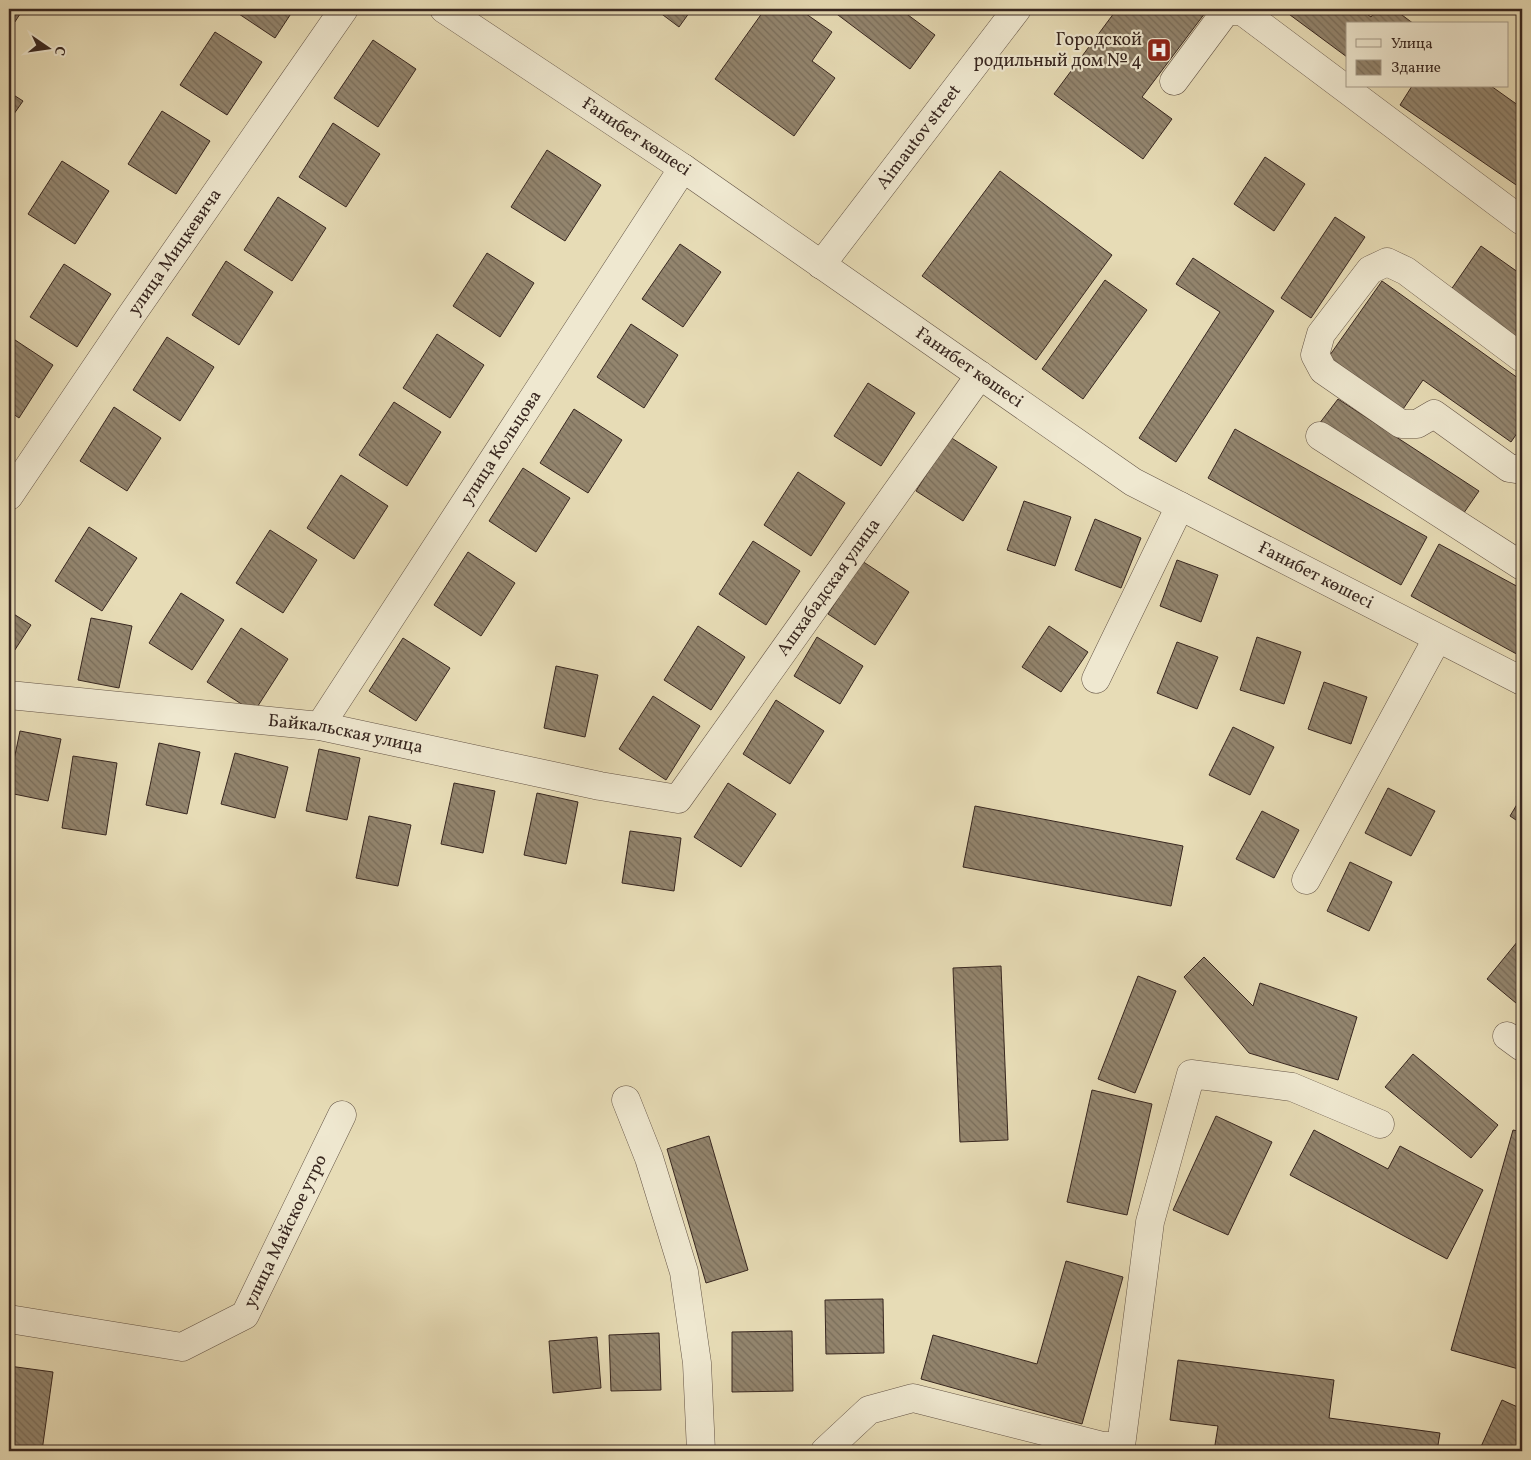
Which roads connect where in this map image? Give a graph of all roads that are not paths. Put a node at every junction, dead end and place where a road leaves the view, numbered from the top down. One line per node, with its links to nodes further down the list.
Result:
1 (344, 9): 12 (street, улица Мицкевича)
2 (444, 9): 5 (street, Ғанибет көшесі)
3 (1017, 9): 7 (street, Aimautov street)
4 (1174, 81): 6 (street)
5 (683, 168): 7 (street, Ғанибет көшесі); 19 (street, улица Кольцова)
6 (1522, 221)
7 (821, 265): 9 (street, Ғанибет көшесі)
8 (1522, 358): 11 (street)
9 (980, 375): 13 (street, Ғанибет көшесі); 20 (street, Ашхабадская улица)
10 (1320, 436): 14 (street)
11 (1522, 470)
12 (9, 496)
13 (1180, 506): 15 (street, Ғанибет көшесі); 16 (street)
14 (1522, 566)
15 (1437, 639): 17 (street, Ғанибет көшесі); 21 (street)
16 (1096, 679)
17 (1522, 681)
18 (9, 695): 19 (street, Байкальская улица)
19 (320, 726): 20 (street, Байкальская улица)
20 (678, 799)
21 (1306, 880)
22 (626, 1100): 26 (street)
23 (342, 1115): 25 (street, улица Майское утро)
24 (1380, 1124): 27 (street)
25 (9, 1320)
26 (701, 1451)
27 (825, 1451)

